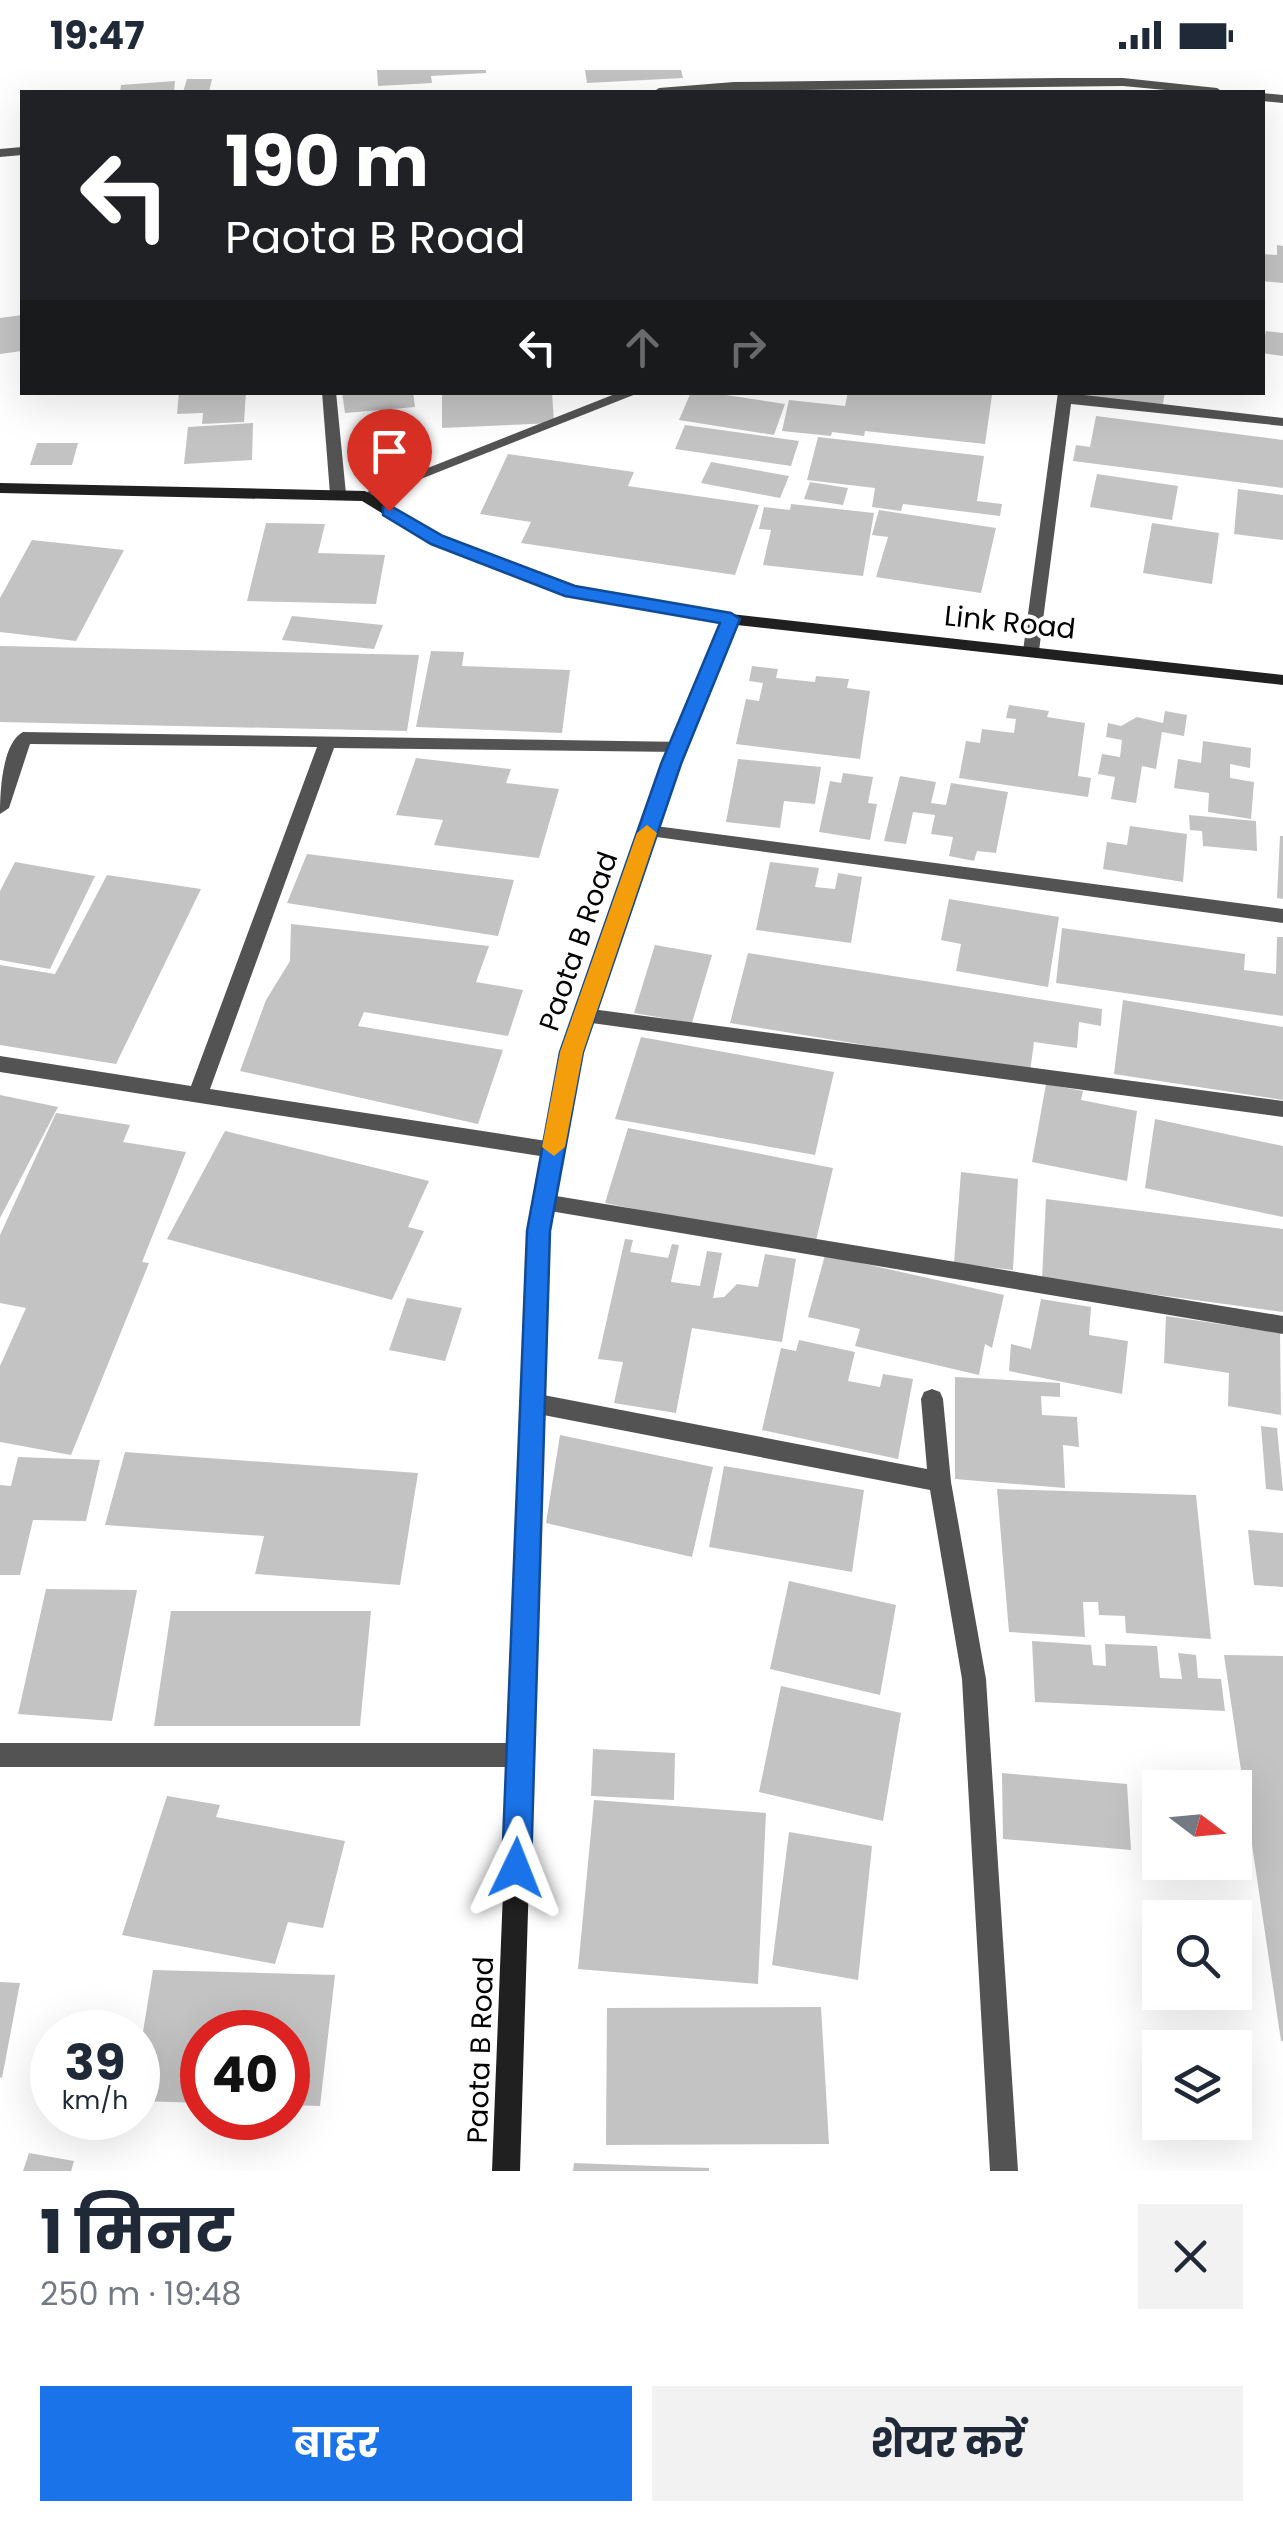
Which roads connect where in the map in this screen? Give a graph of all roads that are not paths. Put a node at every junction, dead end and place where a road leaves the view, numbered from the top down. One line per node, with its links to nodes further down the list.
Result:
1 (729, 70): 3 (street)
2 (1121, 82): 3 (street); 5 (street)
3 (736, 89): 4 (street)
4 (710, 90)
5 (1198, 90)
6 (329, 395): 11 (street)
7 (626, 395): 12 (street)
8 (1065, 396): 9 (street); 14 (street)
9 (1283, 422)
10 (0, 488): 11 (street)
11 (338, 494): 12 (street)
12 (364, 496): 13 (street)
13 (731, 619): 14 (street, Link Road); 19 (street, Paota B Road)
14 (1032, 652): 15 (street, Link Road)
15 (1283, 680)
16 (23, 738): 17 (street); 18 (street); 20 (street)
17 (0, 739)
18 (328, 742): 19 (street); 25 (street)
19 (680, 746): 21 (street, Paota B Road)
20 (0, 808)
21 (648, 831): 22 (street); 23 (street, Paota B Road)
22 (1283, 916)
23 (584, 1014): 26 (street); 27 (street, Paota B Road)
24 (0, 1064): 25 (street)
25 (198, 1094): 27 (street)
26 (1283, 1109)
27 (553, 1150): 28 (street, Paota B Road)
28 (544, 1202): 29 (street); 31 (street, Paota B Road)
29 (1283, 1325)
30 (932, 1399): 32 (street)
31 (532, 1403): 32 (street); 34 (street, Paota B Road)
32 (940, 1482): 36 (street)
33 (0, 1755): 34 (street)
34 (520, 1755): 35 (street, Paota B Road)
35 (506, 2171)
36 (1004, 2171)

